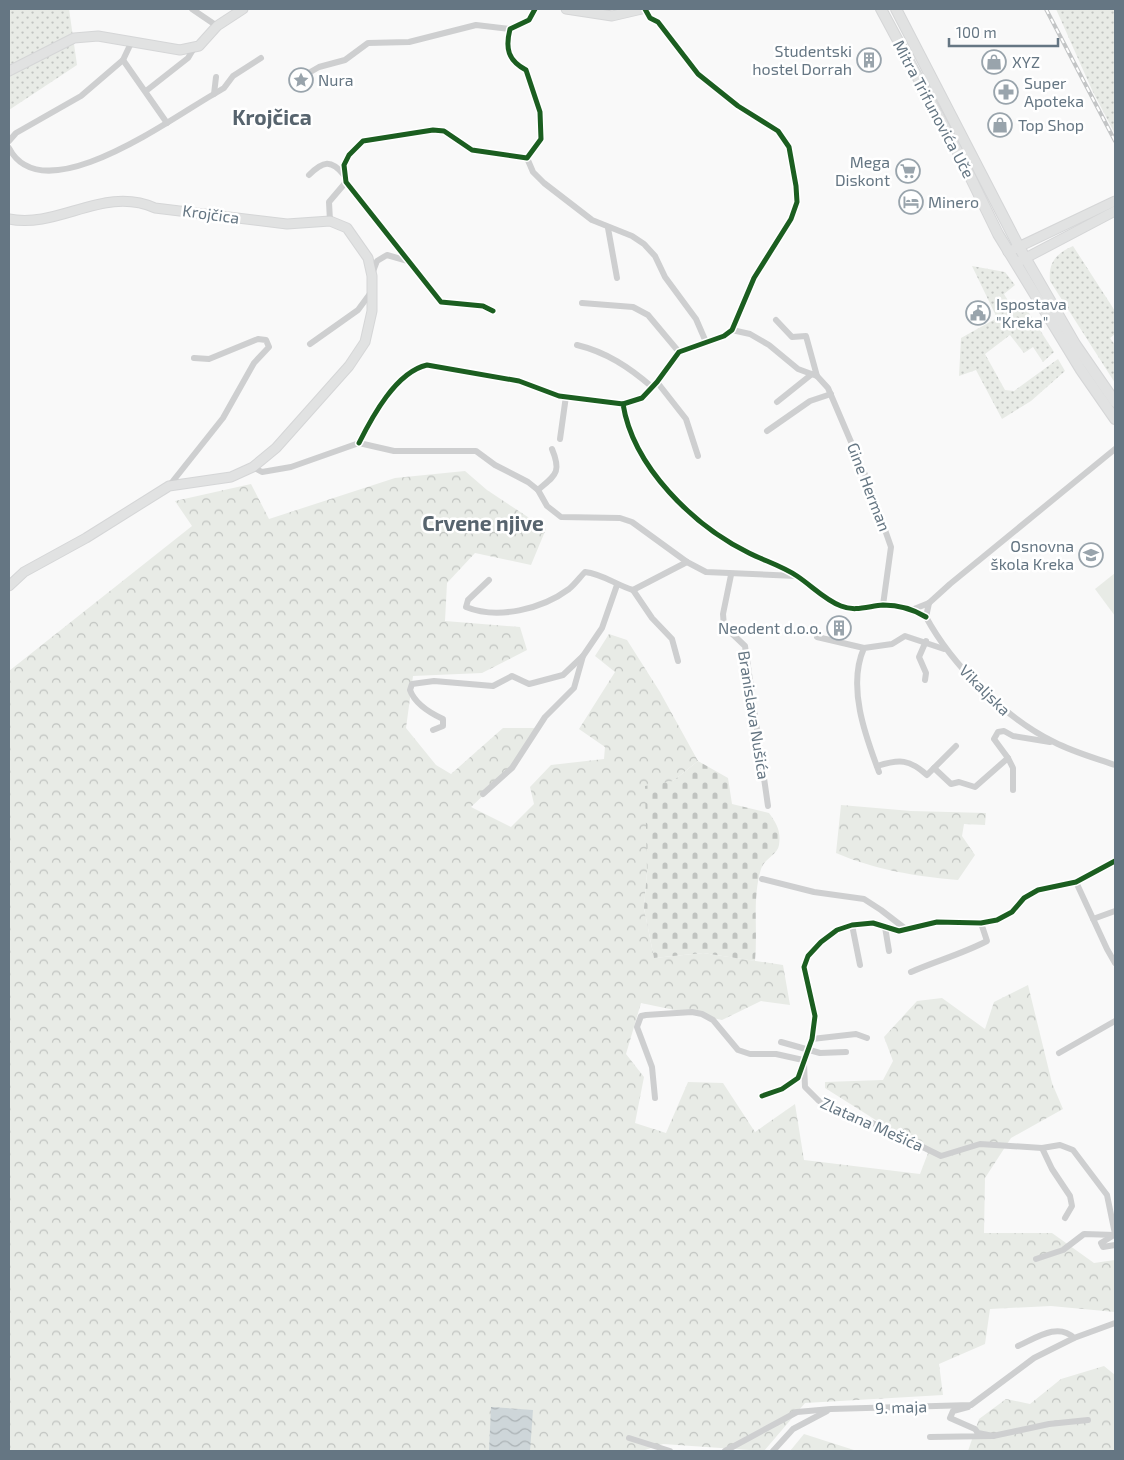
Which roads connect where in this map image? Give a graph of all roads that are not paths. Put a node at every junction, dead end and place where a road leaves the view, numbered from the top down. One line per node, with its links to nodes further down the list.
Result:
1 (192, 9): 9 (street)
2 (243, 9): 9 (main road)
3 (535, 9): 10 (street)
4 (566, 9): 8 (main road)
5 (644, 9): 8 (main road); 43 (street)
6 (881, 9): 33 (main road, Mitra Trifunovića Uče)
7 (896, 9): 32 (main road, Mitra Trifunovića Uče)
8 (622, 11)
9 (217, 26): 12 (main road)
10 (510, 30): 17 (street); 23 (street)
11 (132, 41): 12 (main road); 14 (street); 15 (main road)
12 (194, 48): 18 (street)
13 (261, 58): 19 (street)
14 (124, 60): 18 (street); 21 (street)
15 (9, 71)
16 (216, 77): 19 (street)
17 (293, 82)
18 (146, 91): 20 (street)
19 (214, 94): 20 (street)
20 (167, 123): 22 (street)
21 (9, 141)
22 (9, 148)
23 (526, 158): 25 (street); 31 (street)
24 (309, 175): 25 (street)
25 (344, 175): 26 (street)
26 (346, 182): 30 (street); 35 (street)
27 (1115, 202): 32 (main road)
28 (1115, 211): 34 (main road)
29 (9, 219): 30 (main road, Krojčica)
30 (330, 221): 37 (main road)
31 (608, 228): 38 (street); 44 (street)
32 (1019, 247): 33 (main road); 34 (main road, Mitra Trifunovića Uče)
33 (1008, 252): 36 (main road, Mitra Trifunovića Uče)
34 (1026, 258): 36 (main road); 54 (main road, Mitra Trifunovića Uče)
35 (409, 261): 37 (street); 41 (street)
36 (1015, 263): 56 (main road, Mitra Trifunovića Uče)
37 (372, 276): 39 (main road)
38 (617, 278)
39 (372, 290): 45 (street); 63 (main road)
40 (582, 302): 47 (street)
41 (493, 311)
42 (776, 320): 49 (street, Gine Herman)
43 (732, 330): 44 (street); 49 (street, Gine Herman)
44 (706, 342): 47 (street)
45 (310, 344)
46 (577, 344): 50 (street)
47 (679, 352): 50 (street)
48 (194, 358): 64 (street)
49 (814, 375): 51 (street, Gine Herman); 53 (street)
50 (655, 385): 55 (street); 62 (street)
51 (831, 394): 57 (street); 74 (street, Gine Herman)
52 (566, 396): 55 (street); 58 (street); 59 (street)
53 (777, 402)
54 (1115, 402)
55 (623, 404): 68 (street)
56 (1115, 419)
57 (767, 431)
58 (560, 439)
59 (358, 443): 63 (street); 65 (street)
60 (552, 450): 65 (street)
61 (1115, 450): 73 (street)
62 (698, 456)
63 (253, 467): 64 (main road)
64 (169, 486): 71 (main road)
65 (538, 490): 66 (street)
66 (686, 562): 67 (street); 72 (street)
67 (731, 575): 68 (street); 92 (street, Branislava Nušića)
68 (797, 576): 74 (street)
69 (488, 580): 70 (street)
70 (617, 585): 72 (street); 81 (street)
71 (9, 586)
72 (633, 590): 82 (street)
73 (929, 603): 75 (street); 76 (street)
74 (883, 605): 75 (street)
75 (914, 609): 76 (street)
76 (926, 617): 80 (street, Vikaljska)
77 (817, 637): 79 (street, Vikaljska)
78 (926, 641): 79 (street, Vikaljska); 80 (street, Vikaljska); 83 (street)
79 (864, 648): 89 (street)
80 (945, 649): 85 (street, Vikaljska)
81 (583, 656): 84 (street); 91 (street)
82 (678, 662)
83 (925, 680)
84 (433, 730)
85 (1054, 743): 87 (street, Vikaljska); 88 (street, Vikaljska)
86 (956, 746): 89 (street)
87 (1008, 758): 89 (street); 90 (street, Vikaljska)
88 (1115, 765)
89 (934, 768)
90 (1013, 790)
91 (483, 794)
92 (768, 806)
93 (1115, 861): 95 (street, Zlatana Mešića)
94 (762, 879): 101 (street)
95 (1076, 882): 97 (street); 98 (street, Zlatana Mešića)
96 (1115, 911): 97 (street)
97 (1093, 920): 103 (street)
98 (981, 923): 101 (street, Zlatana Mešića); 105 (street)
99 (852, 925): 100 (street, Zlatana Mešića); 104 (street); 108 (street, Zlatana Mešića)
100 (885, 927): 101 (street, Zlatana Mešića); 102 (street)
101 (907, 930)
102 (889, 951)
103 (1115, 963)
104 (860, 965)
105 (911, 972)
106 (1115, 1021): 112 (street)
107 (866, 1038): 108 (street)
108 (812, 1039): 110 (street, Zlatana Mešića)
109 (781, 1042): 110 (street)
110 (806, 1049): 111 (street); 113 (street, Zlatana Mešića)
111 (846, 1052)
112 (1059, 1052)
113 (803, 1060): 114 (street, Zlatana Mešića); 115 (street); 116 (street, Zlatana Mešića)
114 (762, 1096)
115 (655, 1098)
116 (1042, 1148): 117 (street); 118 (street)
117 (1065, 1218)
118 (1115, 1234)
119 (1115, 1245): 120 (street)
120 (1036, 1259)
121 (1115, 1323): 122 (street, 9. maja)
122 (1074, 1338): 123 (street); 124 (street, 9. maja)
123 (1018, 1346)
124 (971, 1406): 125 (street, 9. maja); 127 (street, 9. maja)
125 (831, 1409): 131 (street, 9. maja); 132 (street, 9. maja)
126 (1088, 1420): 127 (street, 9. maja)
127 (993, 1436): 128 (street, 9. maja)
128 (930, 1437)
129 (629, 1438): 130 (street)
130 (670, 1451)
131 (725, 1451)
132 (773, 1451)

